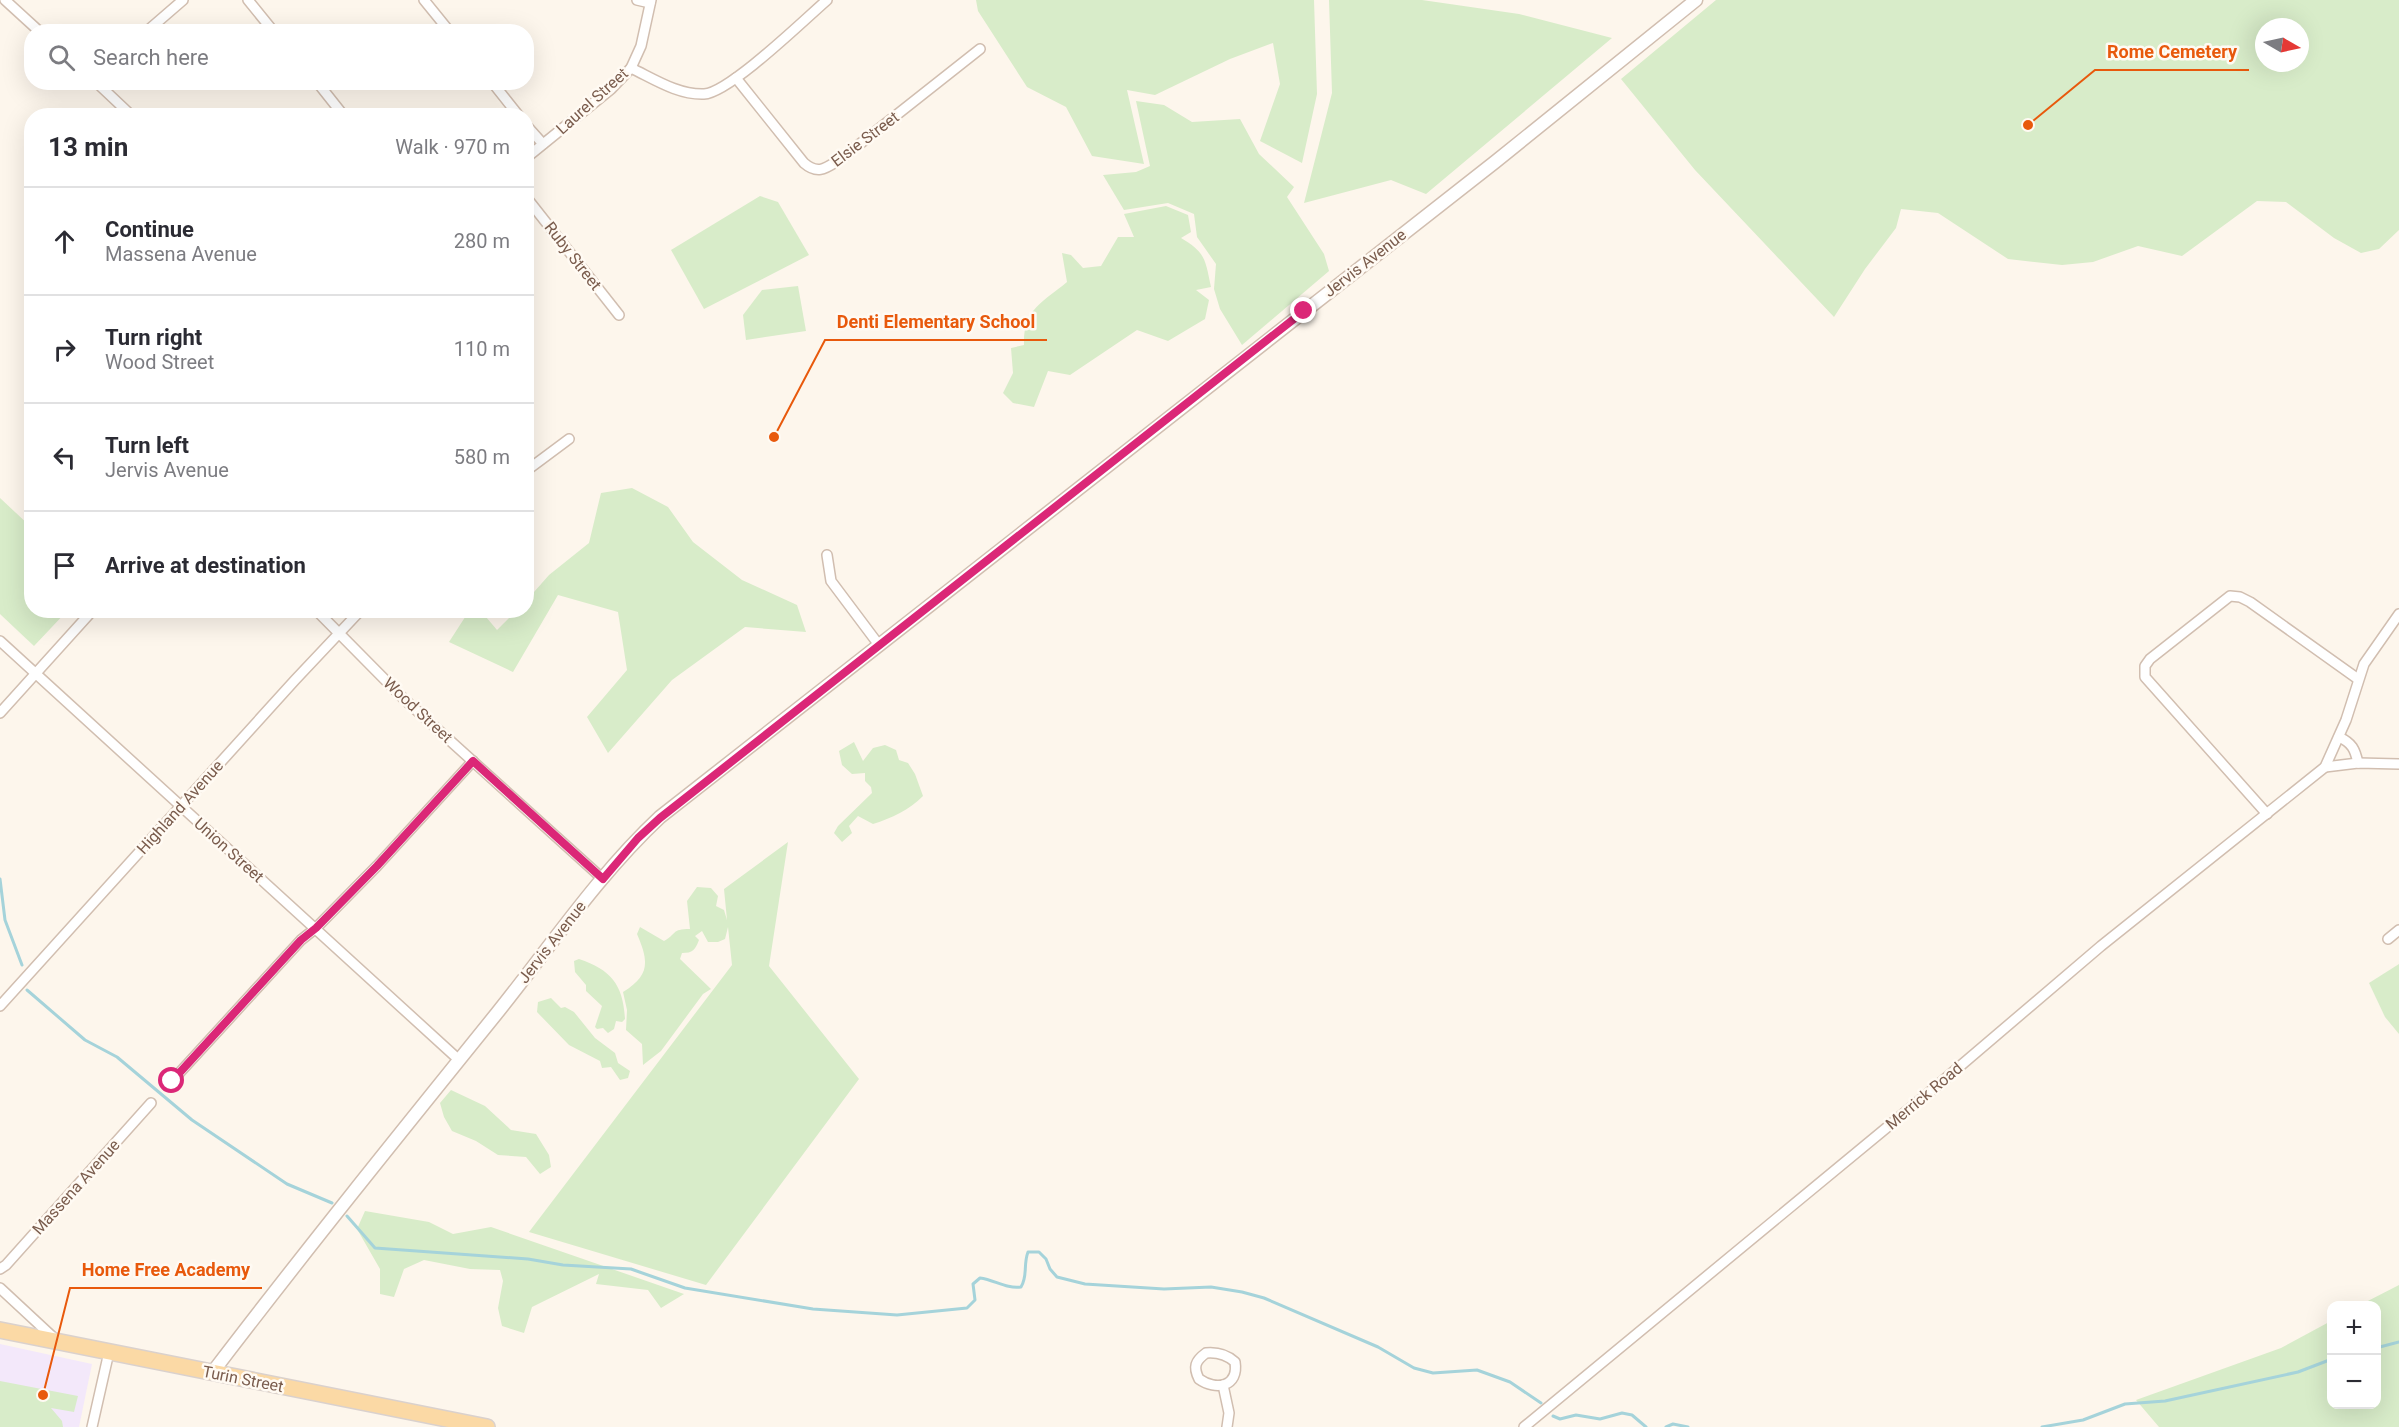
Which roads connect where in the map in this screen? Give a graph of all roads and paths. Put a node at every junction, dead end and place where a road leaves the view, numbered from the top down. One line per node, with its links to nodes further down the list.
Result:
1 (5, 0): 9 (street); 10 (street)
2 (183, 0): 11 (street)
3 (248, 0): 12 (street)
4 (424, 0): 13 (street)
5 (637, 0): 8 (street)
6 (827, 0): 16 (street)
7 (1696, 0): 37 (street, Jervis Avenue)
8 (650, 2): 15 (street, Laurel Street)
9 (0, 7)
10 (31, 24)
11 (155, 24)
12 (268, 24)
13 (444, 24)
14 (980, 49): 16 (street, Elsie Street)
15 (631, 68): 16 (street); 24 (street, Laurel Street)
16 (736, 78)
17 (104, 90): 20 (street)
18 (323, 90): 21 (street)
19 (498, 90): 22 (street)
20 (124, 108)
21 (338, 108)
22 (513, 108)
23 (534, 134): 24 (street)
24 (543, 144): 25 (street, Laurel Street)
25 (534, 151)
26 (534, 207): 27 (street, Ruby Street)
27 (619, 315)
28 (569, 439): 29 (street)
29 (534, 465)
30 (827, 555): 37 (street)
31 (2399, 614): 39 (street)
32 (86, 618): 38 (street)
33 (324, 618): 35 (street, Wood Street)
34 (355, 618): 35 (street, Highland Avenue)
35 (340, 634): 42 (street, Wood Street); 46 (street, Highland Avenue)
36 (0, 641): 38 (street, Union Street)
37 (879, 645): 48 (street, Jervis Avenue)
38 (36, 673): 40 (street); 46 (street, Union Street)
39 (2358, 679): 41 (street); 47 (street)
40 (0, 713)
41 (2339, 737): 43 (street); 45 (street)
42 (473, 761): 48 (street, Wood Street); 49 (street)
43 (2358, 763): 44 (street); 45 (street)
44 (2399, 764)
45 (2325, 767): 47 (street, Merrick Road)
46 (181, 807): 49 (street, Union Street); 52 (street, Highland Avenue)
47 (2267, 814): 66 (street, Merrick Road)
48 (603, 879): 53 (street, Jervis Avenue)
49 (316, 928): 53 (street, Union Street); 54 (street)
50 (2399, 930): 51 (street)
51 (2388, 939)
52 (0, 1006)
53 (458, 1059): 61 (street, Jervis Avenue)
54 (172, 1081)
55 (151, 1103): 56 (street, Massena Avenue)
56 (0, 1269)
57 (0, 1288): 59 (street)
58 (0, 1330): 59 (main road, Turin Street)
59 (58, 1341): 60 (main road, Turin Street)
60 (109, 1352): 61 (main road, Turin Street); 63 (street)
61 (212, 1373): 64 (main road, Turin Street)
62 (1223, 1385): 62 (street); 65 (street)
63 (92, 1427)
64 (487, 1427)
65 (1227, 1427)
66 (1524, 1427)

